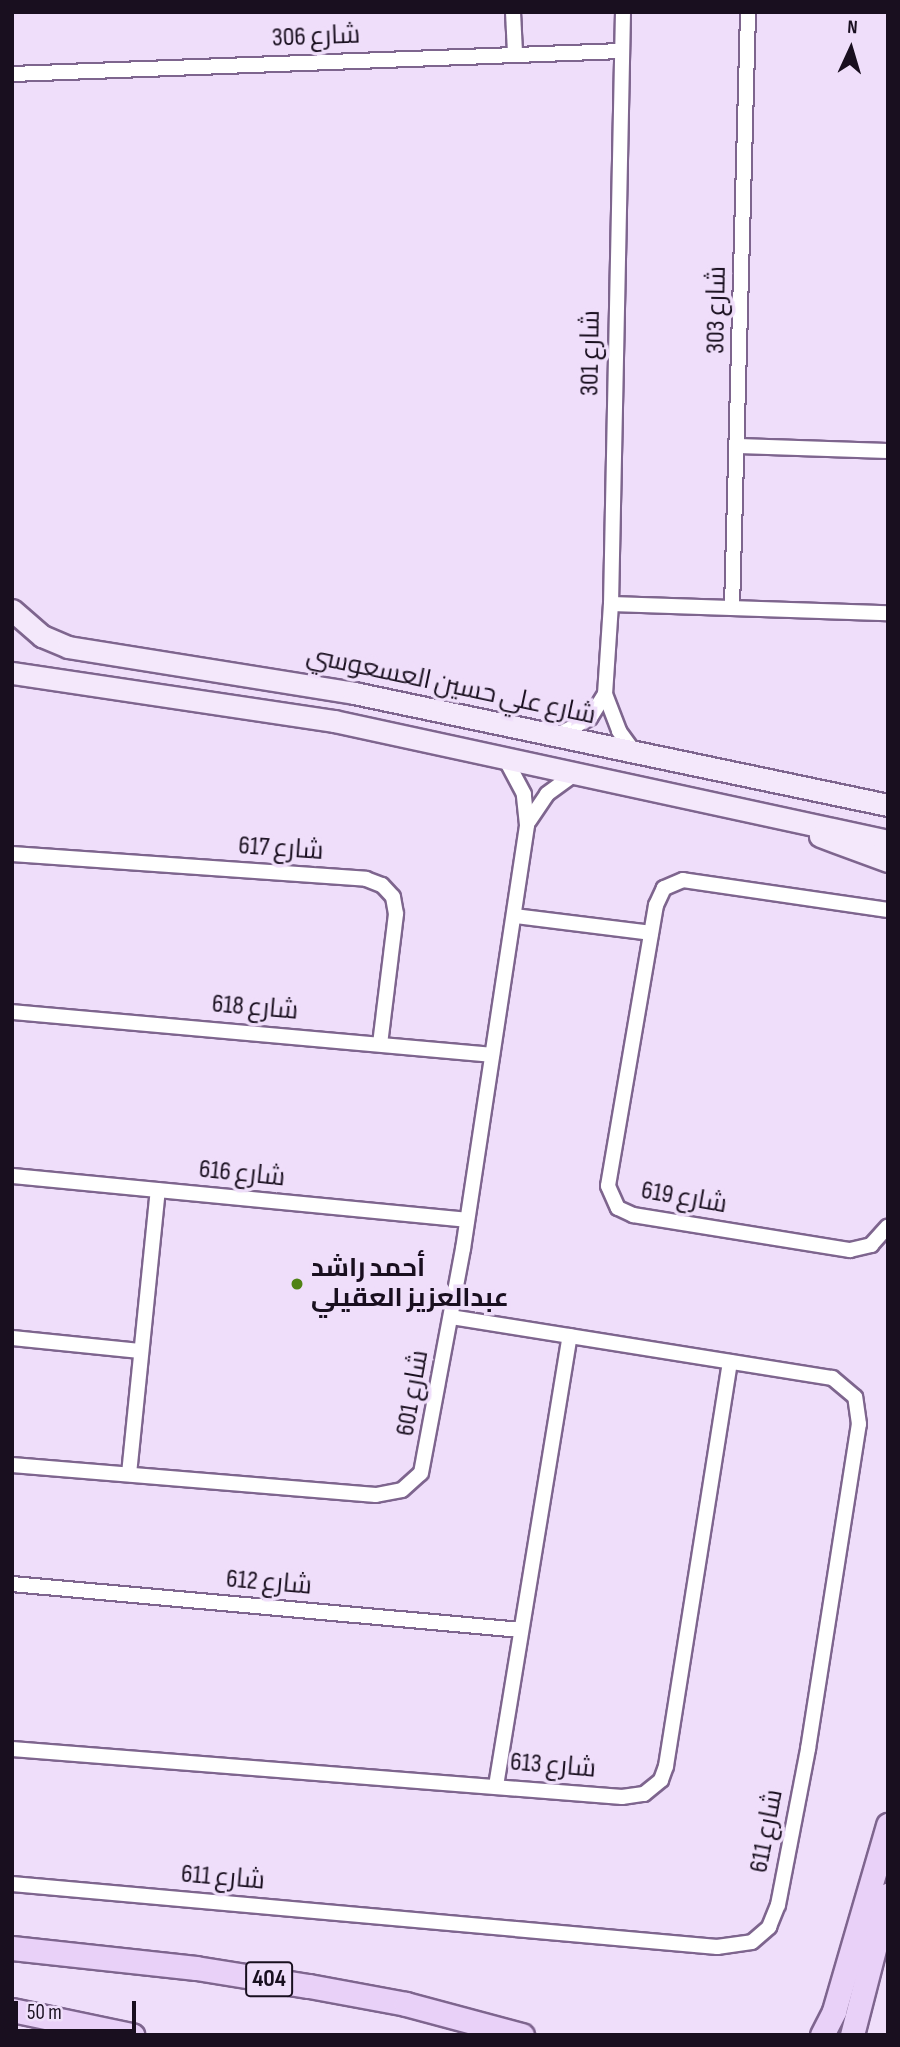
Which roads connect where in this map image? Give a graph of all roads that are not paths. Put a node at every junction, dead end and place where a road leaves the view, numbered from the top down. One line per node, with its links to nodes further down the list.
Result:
1 (513, 12): 5 (street)
2 (623, 12): 4 (street, شارع 301)
3 (748, 12): 7 (street, شارع 303)
4 (621, 51): 5 (street, شارع 306); 9 (street, شارع 301)
5 (515, 53): 6 (street, شارع 306)
6 (12, 74)
7 (738, 446): 8 (street); 10 (street, شارع 303)
8 (888, 451)
9 (611, 604): 10 (street); 14 (street, شارع 301)
10 (732, 608): 12 (street)
11 (12, 610): 15 (street, شارع علي حسين العسعوسي)
12 (888, 613)
13 (12, 673): 17 (street)
14 (605, 694): 15 (street); 16 (street, شارع 301)
15 (552, 736): 16 (street, شارع علي حسين العسعوسي)
16 (634, 752): 19 (street, شارع علي حسين العسعوسي)
17 (505, 759): 18 (street); 21 (street, شارع 601)
18 (575, 774): 20 (street); 21 (street, شارع 601)
19 (888, 805)
20 (797, 822): 22 (street); 24 (street)
21 (527, 825): 26 (street, شارع 601)
22 (888, 841)
23 (12, 854): 29 (street, شارع 617)
24 (888, 861)
25 (888, 910): 27 (street, شارع 619)
26 (514, 916): 27 (street); 30 (street, شارع 601)
27 (651, 933): 34 (street, شارع 619)
28 (12, 1012): 29 (street, شارع 618)
29 (380, 1044): 30 (street, شارع 618)
30 (492, 1055): 33 (street, شارع 601)
31 (12, 1176): 32 (street, شارع 616)
32 (158, 1190): 33 (street, شارع 616); 38 (street)
33 (467, 1220): 35 (street, شارع 601)
34 (888, 1226)
35 (451, 1317): 36 (street, شارع 611); 41 (street, شارع 601)
36 (569, 1336): 39 (street, شارع 611); 43 (street)
37 (12, 1338): 38 (street)
38 (140, 1352): 41 (street)
39 (730, 1362): 45 (street, شارع 613); 47 (street, شارع 611)
40 (12, 1465): 41 (street, شارع 601)
41 (129, 1474)
42 (12, 1584): 43 (street, شارع 612)
43 (521, 1630): 45 (street)
44 (12, 1749): 45 (street, شارع 613)
45 (496, 1786)
46 (888, 1825): 55 (main road)
47 (12, 1884)
48 (888, 1895): 56 (main road)
49 (12, 1948): 54 (main road, 404)
50 (12, 2010): 51 (main road)
51 (109, 2031): 52 (street); 53 (main road)
52 (82, 2035)
53 (132, 2035)
54 (522, 2035)
55 (822, 2035)
56 (852, 2035)

